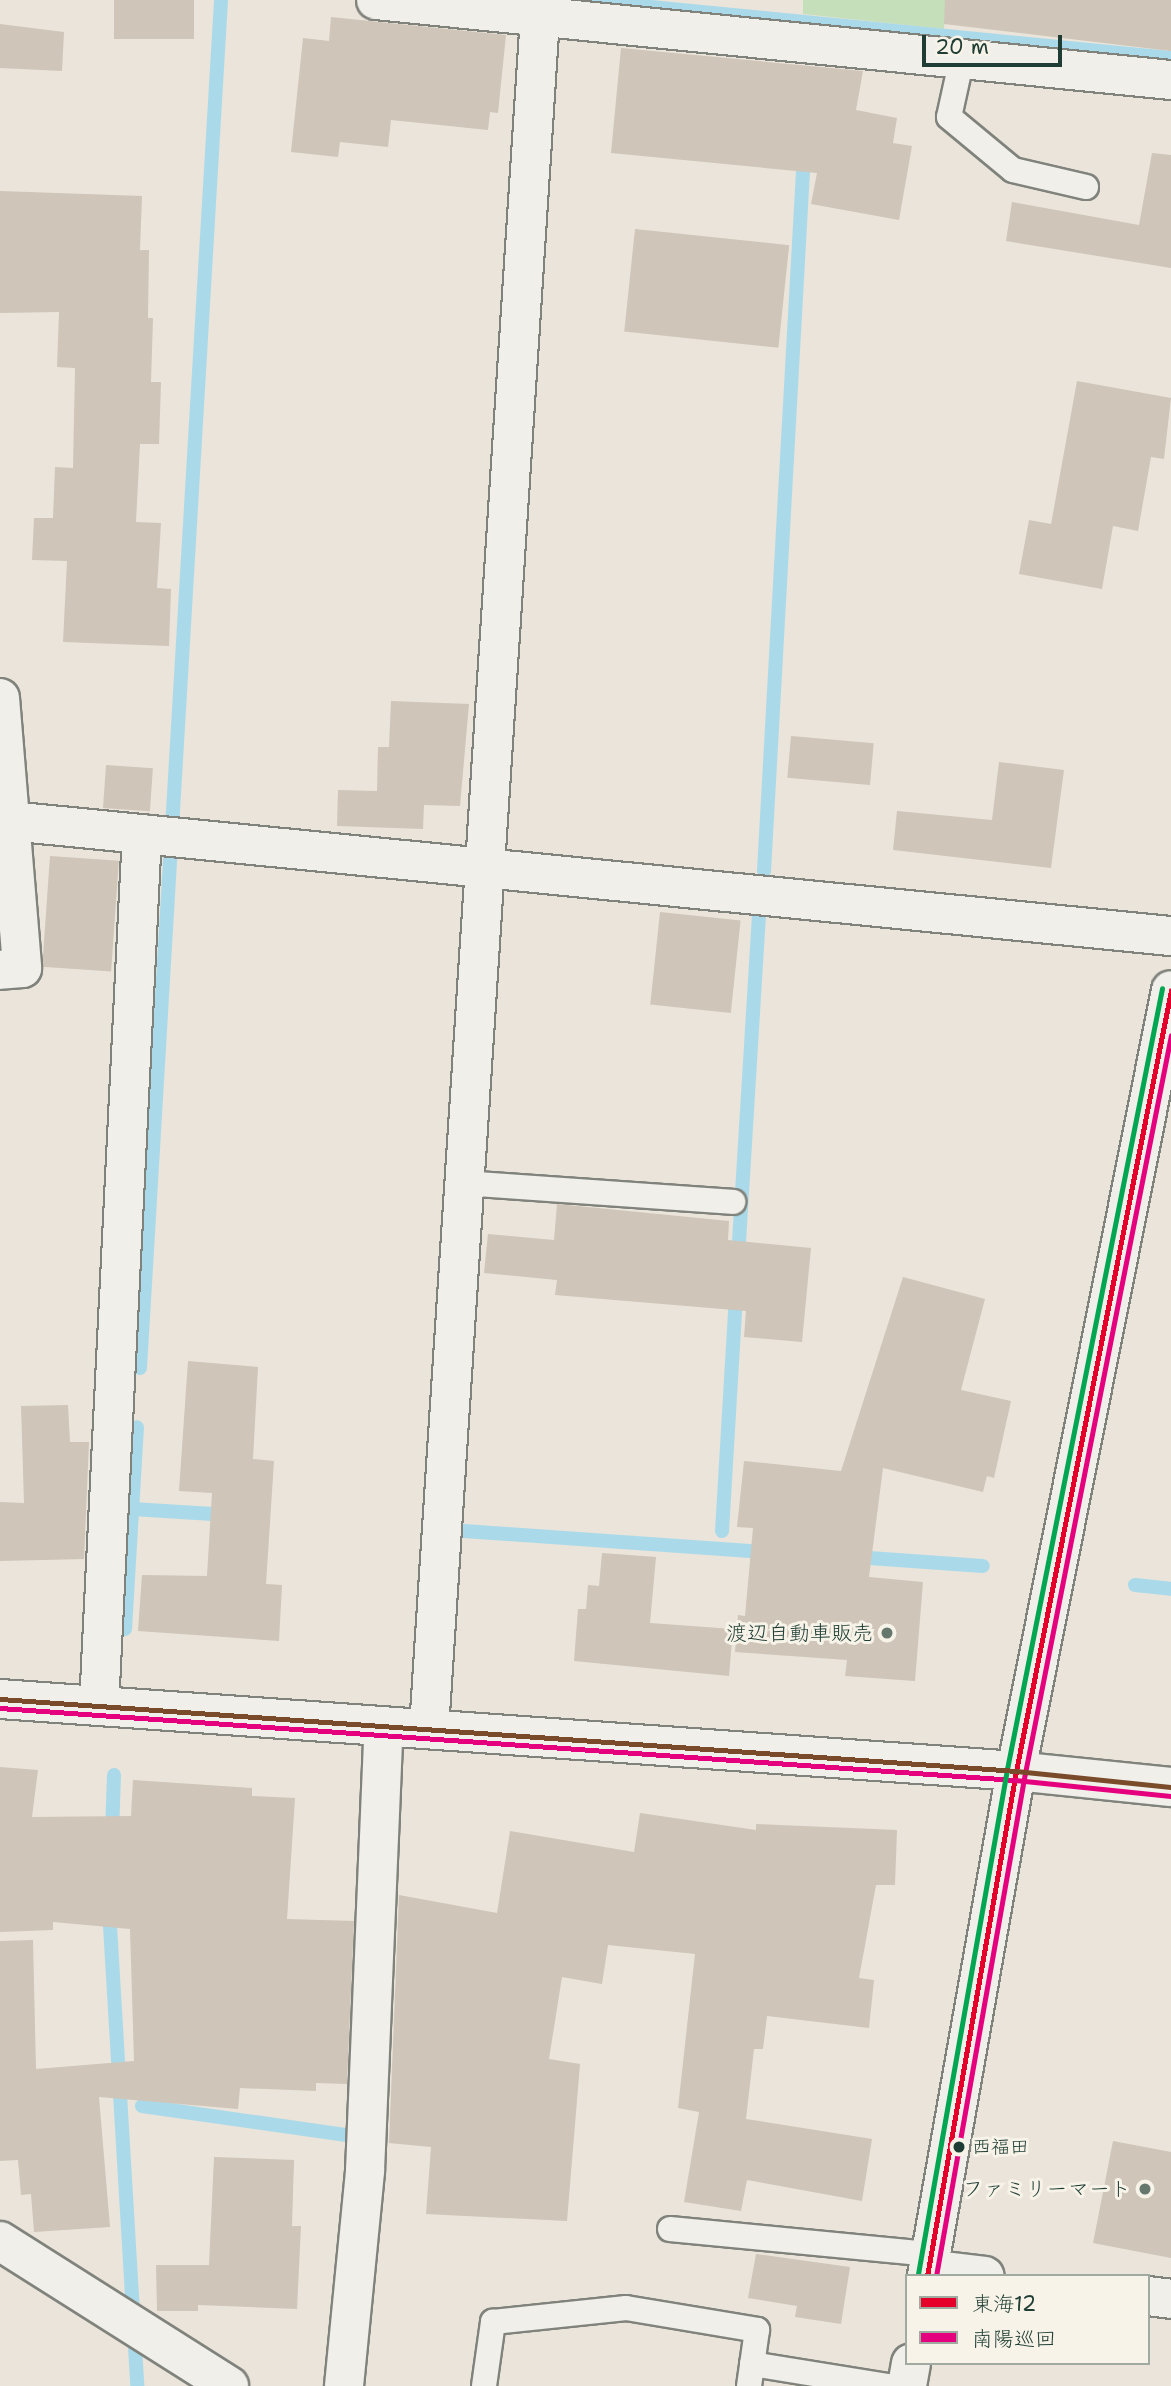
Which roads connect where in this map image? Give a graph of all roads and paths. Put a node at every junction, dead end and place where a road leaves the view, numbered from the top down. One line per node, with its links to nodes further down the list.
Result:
1 (376, 0): 2 (street)
2 (540, 7): 3 (street); 9 (street)
3 (962, 58): 4 (street); 5 (lane)
4 (1171, 80)
5 (1086, 187)
6 (0, 698): 7 (street)
7 (10, 821): 8 (street); 11 (street)
8 (162, 836): 9 (street); 16 (street)
9 (484, 866): 10 (street); 13 (street)
10 (1171, 936)
11 (0, 970)
12 (1171, 990): 19 (street)
13 (464, 1183): 14 (lane); 18 (street)
14 (733, 1202)
15 (0, 1699): 16 (street)
16 (99, 1706): 17 (street)
17 (384, 1726): 18 (street); 30 (street)
18 (429, 1729): 19 (street)
19 (1016, 1771): 20 (street); 23 (street)
20 (1171, 1787)
21 (670, 2229): 23 (lane)
22 (0, 2241): 29 (street)
23 (928, 2266): 24 (street)
24 (974, 2274)
25 (1150, 2296): 26 (street)
26 (1171, 2299)
27 (911, 2365): 33 (street)
28 (751, 2375): 31 (lane); 32 (lane)
29 (229, 2386)
30 (344, 2386)
31 (484, 2386)
32 (888, 2386)
33 (907, 2386)

